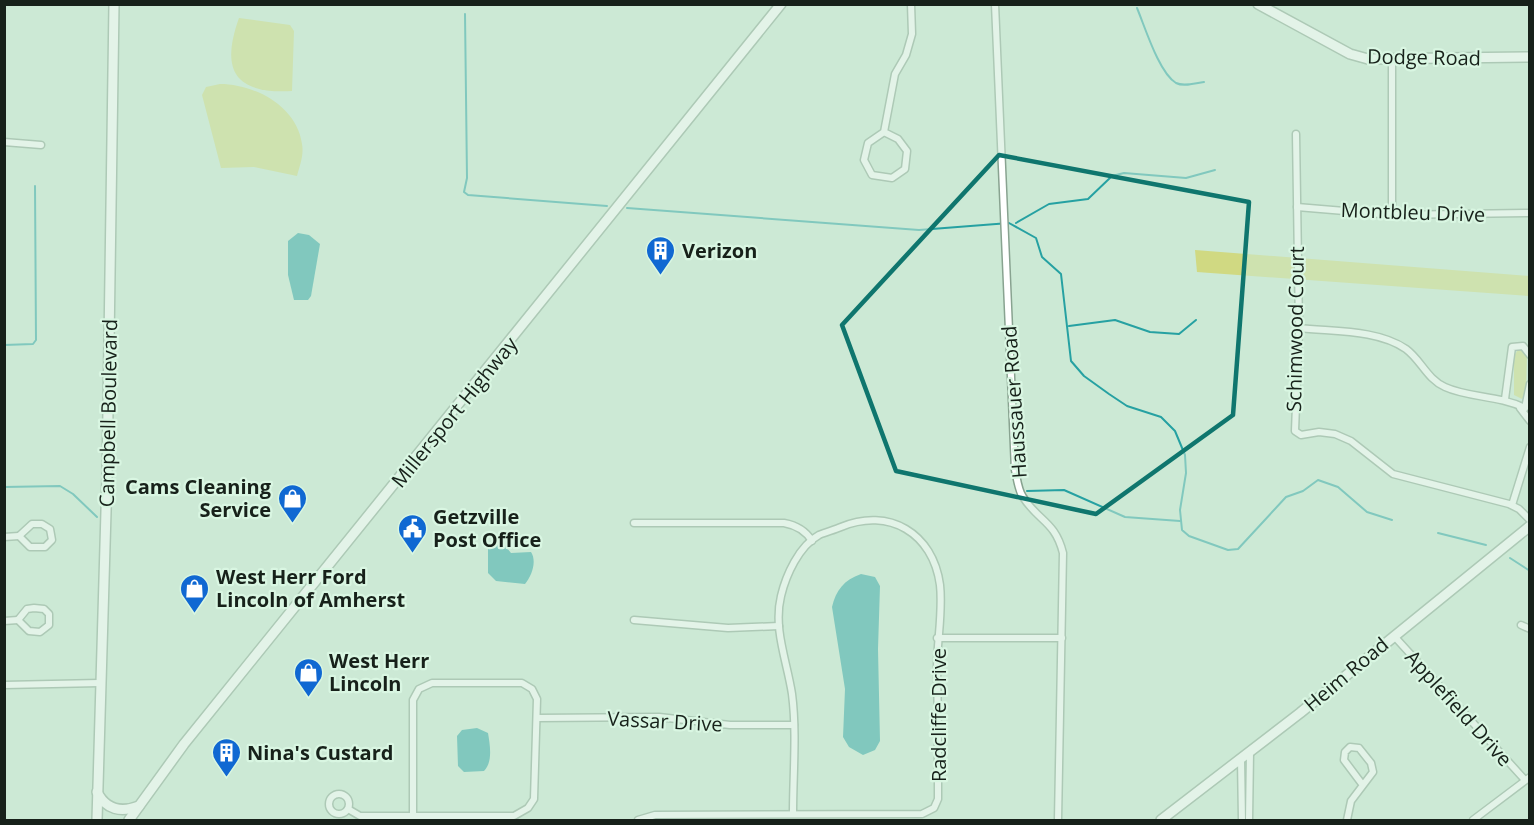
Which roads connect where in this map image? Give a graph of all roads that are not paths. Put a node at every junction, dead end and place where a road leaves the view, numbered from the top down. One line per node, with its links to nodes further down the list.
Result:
1 (114, 4): 38 (main road, Campbell Boulevard)
2 (781, 4): 47 (main road, Millersport Highway)
3 (912, 4): 8 (street)
4 (995, 4): 37 (street, Haussauer Road)
5 (1258, 4): 7 (main road, Dodge Road)
6 (1530, 57): 7 (main road, Dodge Road)
7 (1392, 60): 14 (street)
8 (884, 132): 8 (street)
9 (1296, 134): 12 (street, Schimwood Court)
10 (4, 142): 11 (street)
11 (41, 145)
12 (1297, 207): 14 (street, Montbleu Drive); 15 (street, Schimwood Court)
13 (1530, 213): 14 (street, Montbleu Drive)
14 (1392, 215)
15 (1299, 327): 18 (street); 22 (street, Schimwood Court)
16 (1530, 355): 18 (street)
17 (1530, 384): 19 (street)
18 (1505, 399): 19 (street)
19 (1525, 408): 20 (street)
20 (1530, 421)
21 (1530, 447): 22 (street)
22 (1512, 505): 23 (street)
23 (1530, 520)
24 (634, 523): 28 (street)
25 (1530, 526): 35 (main road, Heim Road)
26 (19, 536): 26 (street); 27 (street)
27 (4, 537)
28 (812, 541): 33 (street); 36 (street)
29 (18, 620): 29 (street); 31 (street)
30 (634, 620): 33 (street)
31 (4, 621)
32 (1521, 625): 34 (street)
33 (779, 626): 41 (street)
34 (1530, 629)
35 (1393, 635): 42 (main road, Heim Road); 44 (street, Applefield Drive)
36 (937, 638): 37 (street, Radcliffe Drive); 50 (street, Radcliffe Drive)
37 (1062, 638): 55 (street, Haussauer Road)
38 (100, 683): 39 (street); 46 (main road, Campbell Boulevard)
39 (4, 685)
40 (537, 718): 41 (street, Vassar Drive); 51 (street); 51 (street)
41 (794, 725): 49 (street)
42 (1250, 752): 43 (main road, Heim Road); 58 (street)
43 (1241, 759): 56 (main road, Heim Road); 57 (street)
44 (1527, 778): 60 (street)
45 (1362, 784): 45 (street); 59 (street)
46 (98, 792): 47 (main road); 52 (main road, Campbell Boulevard)
47 (139, 806): 53 (main road, Millersport Highway)
48 (348, 809): 51 (street)
49 (793, 813): 50 (street, Radcliffe Drive); 54 (street, Radcliffe Drive)
50 (858, 817)
51 (413, 818)
52 (97, 820)
53 (129, 820)
54 (638, 820)
55 (1058, 820)
56 (1161, 820)
57 (1242, 820)
58 (1250, 820)
59 (1347, 820)
60 (1473, 820)

